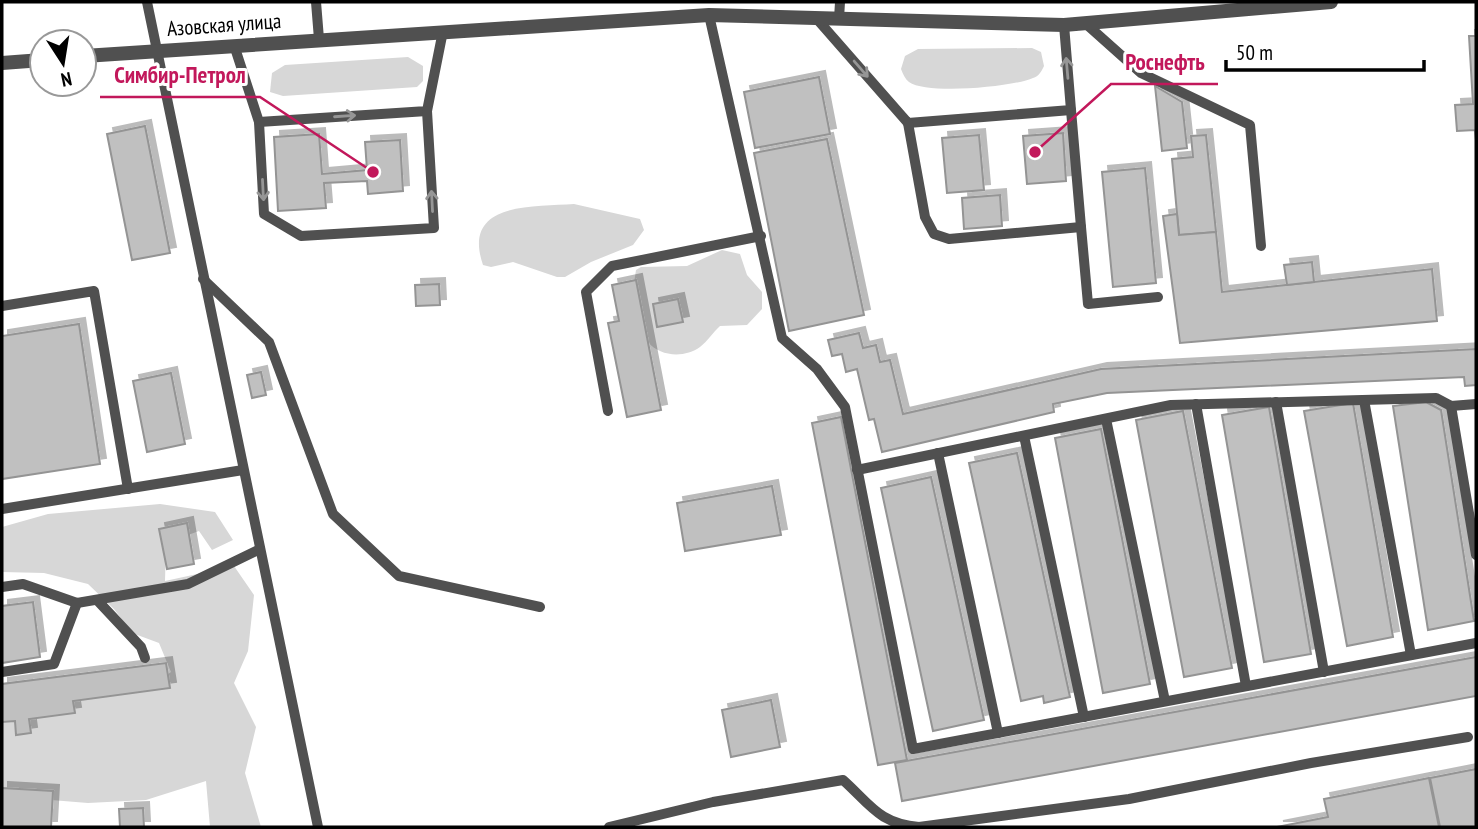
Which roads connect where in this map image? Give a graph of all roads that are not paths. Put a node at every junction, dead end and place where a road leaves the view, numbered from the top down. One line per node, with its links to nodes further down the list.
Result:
1 (147, 2): 13 (lane)
2 (316, 2): 11 (lane)
3 (840, 2): 7 (lane)
4 (1331, 2): 8 (street, Азовская улица)
5 (709, 15): 6 (street, Азовская улица); 10 (street, Азовская улица); 22 (lane)
6 (816, 18): 7 (street, Азовская улица); 20 (lane, one-way to 20)
7 (839, 19): 9 (street, Азовская улица)
8 (1085, 23): 9 (street, Азовская улица); 23 (lane)
9 (1064, 25): 17 (lane, one-way to 9)
10 (443, 31): 11 (street, Азовская улица); 18 (lane)
11 (319, 39): 12 (street, Азовская улица)
12 (234, 45): 13 (street, Азовская улица); 19 (lane)
13 (155, 50): 14 (street, Азовская улица); 24 (lane)
14 (98, 55)
15 (28, 61): 16 (street)
16 (2, 63)
17 (1071, 110): 20 (lane); 21 (lane)
18 (427, 111): 19 (lane, one-way to 18); 19 (lane, one-way to 18)
19 (259, 122)
20 (908, 123): 21 (lane)
21 (1081, 227): 25 (lane)
22 (761, 236): 32 (lane); 37 (lane)
23 (1261, 246)
24 (203, 279): 36 (lane); 45 (lane)
25 (1158, 297)
26 (2, 306): 38 (lane)
27 (1364, 400): 28 (lane); 31 (lane); 47 (lane)
28 (1276, 402): 29 (lane); 49 (lane)
29 (1196, 404): 33 (lane); 51 (lane)
30 (1476, 404): 31 (lane)
31 (1451, 406): 41 (lane)
32 (608, 411)
33 (1106, 419): 34 (lane); 52 (lane)
34 (1024, 436): 35 (lane); 53 (lane)
35 (939, 453): 37 (lane); 54 (lane)
36 (243, 470): 38 (lane); 40 (lane)
37 (858, 470): 54 (lane)
38 (128, 489): 39 (lane)
39 (2, 509)
40 (260, 549): 43 (lane); 56 (lane)
41 (1476, 555)
42 (2, 587): 44 (lane)
43 (97, 600): 44 (lane); 48 (lane)
44 (77, 603): 50 (lane)
45 (540, 607)
46 (1476, 643): 47 (lane)
47 (1411, 655): 49 (lane)
48 (145, 658)
49 (1324, 671): 51 (lane)
50 (2, 672)
51 (1245, 686): 52 (lane)
52 (1165, 701): 53 (lane)
53 (1084, 717): 54 (lane)
54 (998, 733)
55 (1468, 737): 57 (lane)
56 (318, 827)
57 (608, 827)

